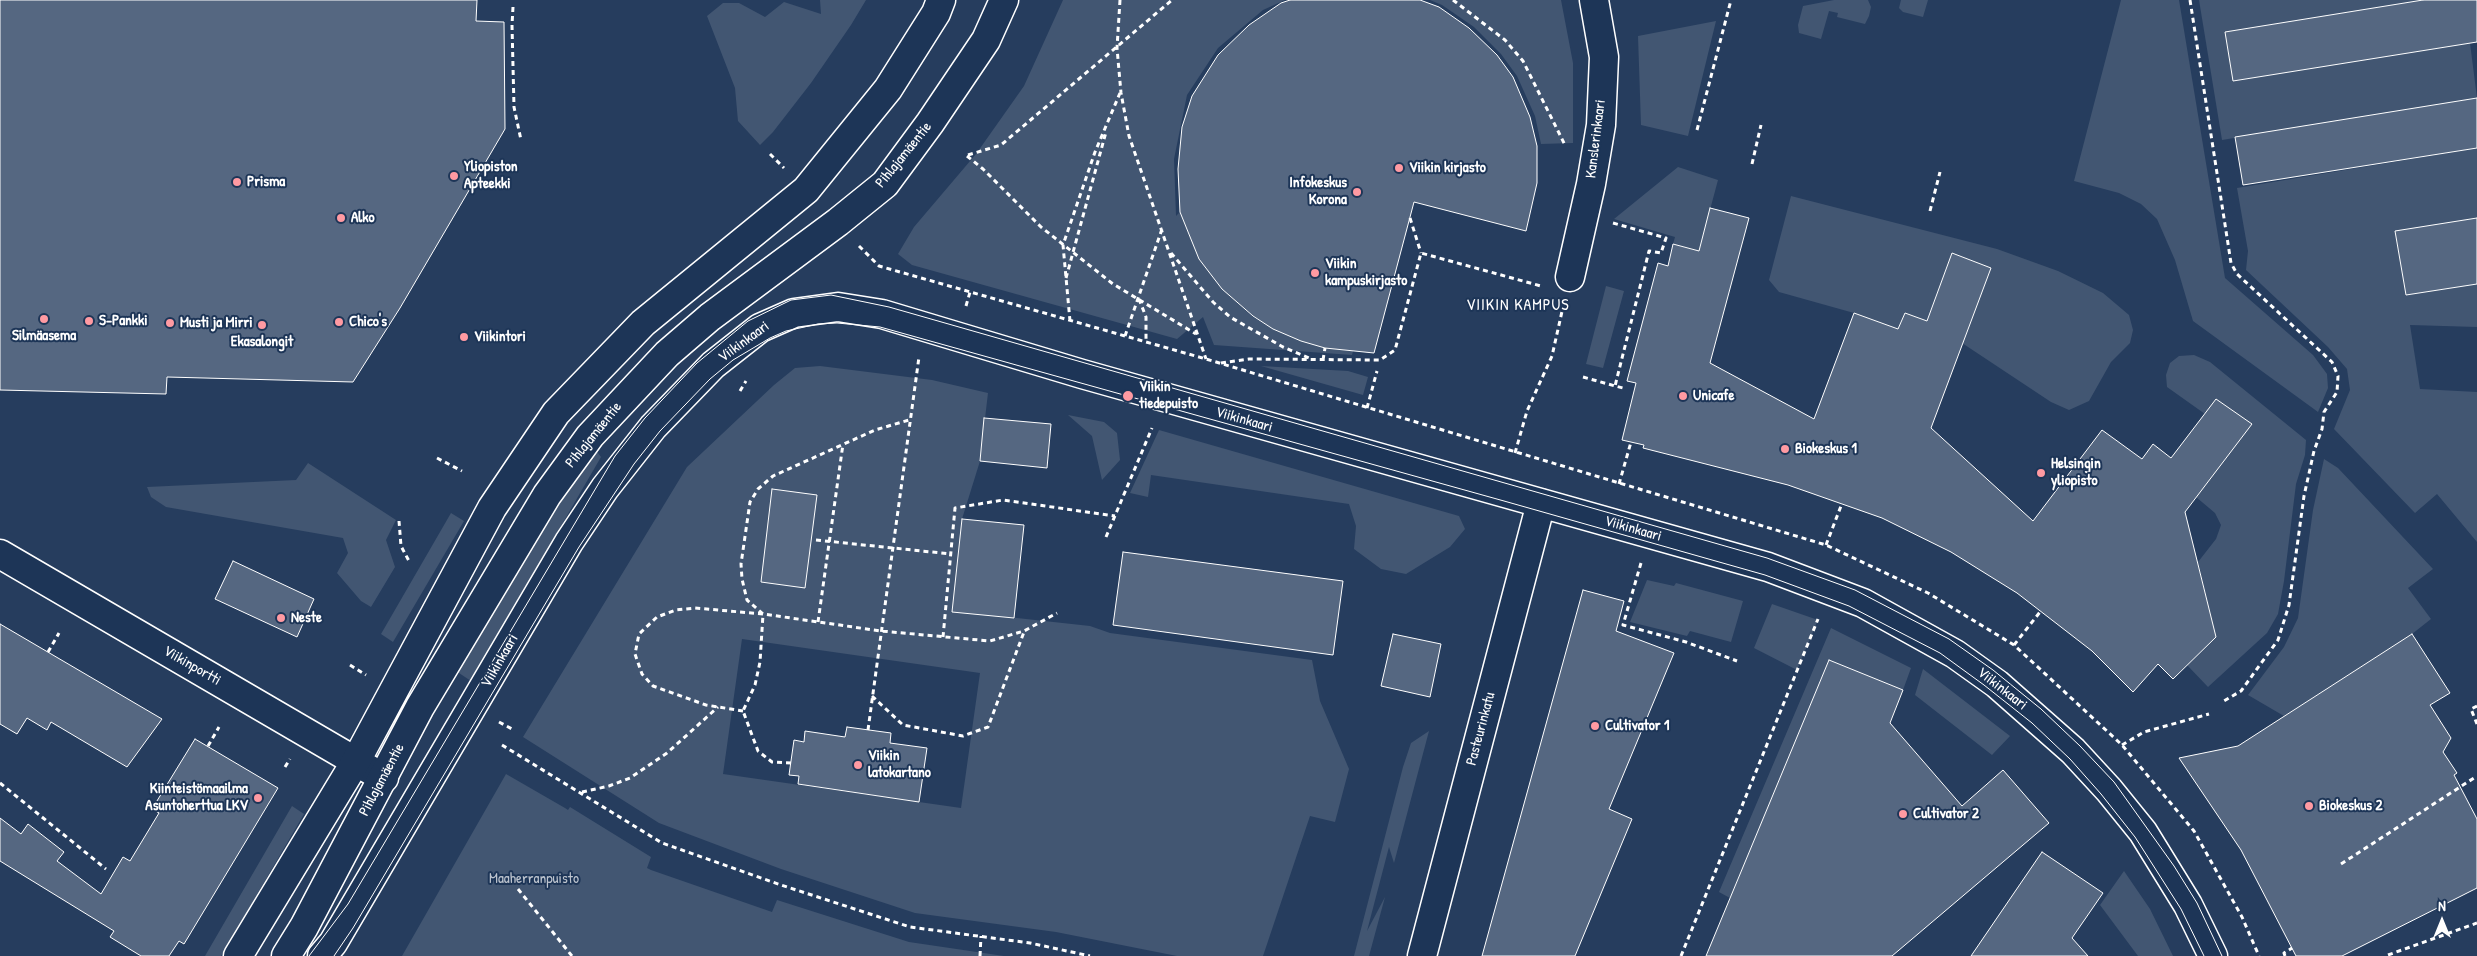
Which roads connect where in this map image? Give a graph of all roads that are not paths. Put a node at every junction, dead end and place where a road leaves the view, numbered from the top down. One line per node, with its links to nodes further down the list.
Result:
1 (941, 0): 7 (main road, Pihlajamäentie)
2 (1004, 0): 8 (main road, Pihlajamäentie)
3 (1594, 0): 4 (main road, Kanslerinkaari)
4 (1568, 284)
5 (1541, 503): 11 (main road, Viikinkaari); 12 (main road, Pasteurinkatu); 13 (main road, Viikinkaari)
6 (0, 554): 7 (main road, Viikinportti)
7 (356, 761): 8 (main road, Viikinportti); 9 (main road, Pihlajamäentie)
8 (384, 778): 10 (main road, Pihlajamäentie)
9 (238, 956)
10 (286, 956)
11 (322, 956)
12 (1422, 956)
13 (2214, 956)

